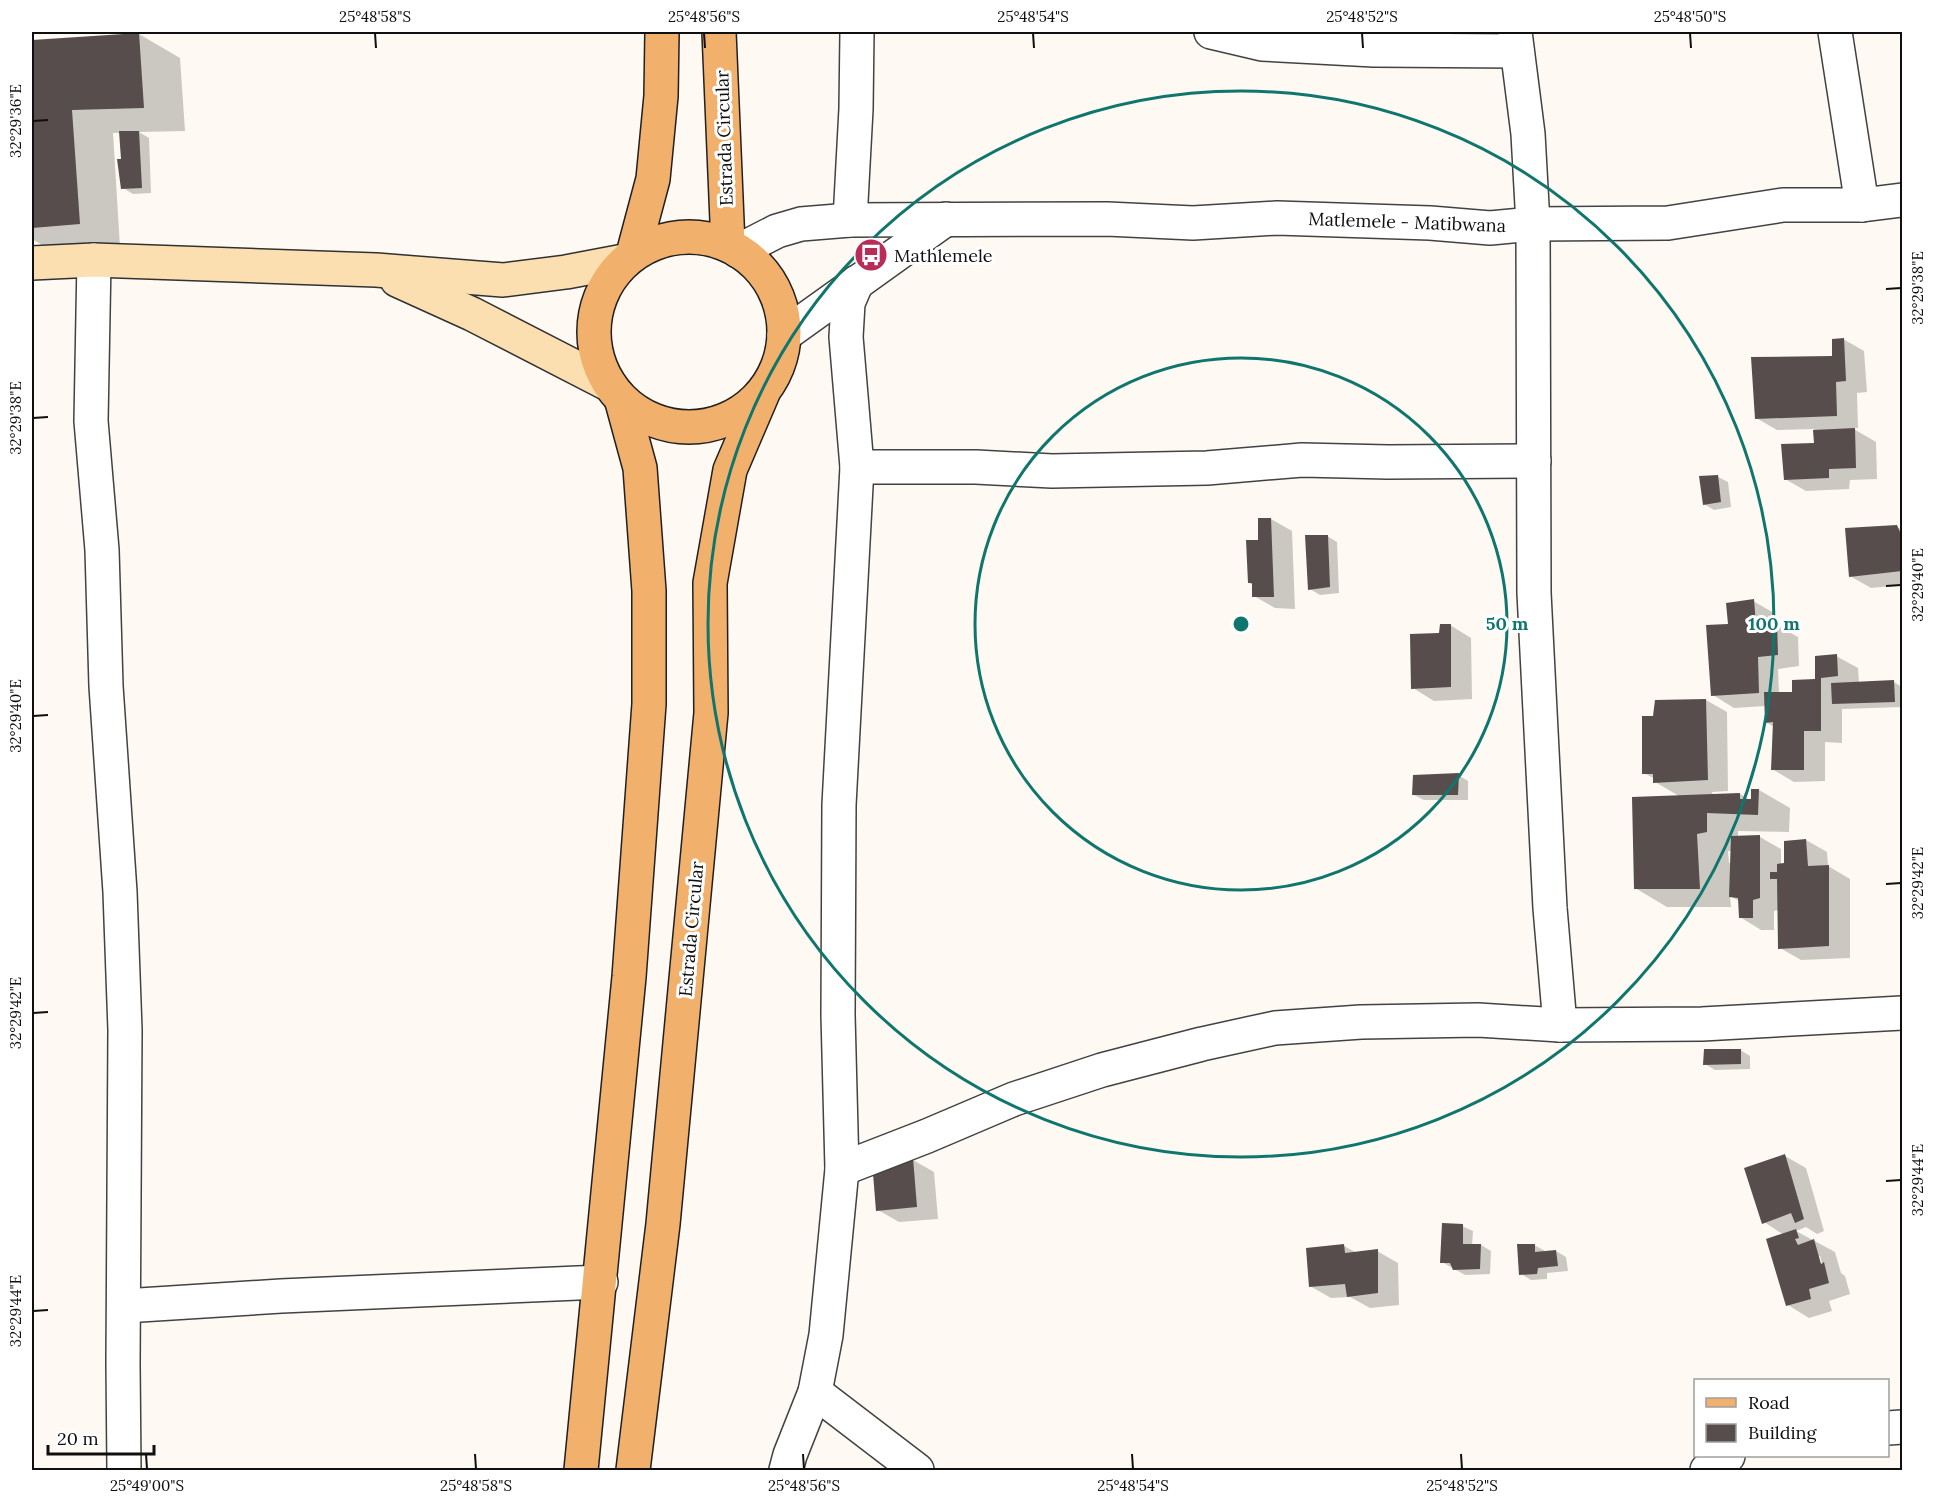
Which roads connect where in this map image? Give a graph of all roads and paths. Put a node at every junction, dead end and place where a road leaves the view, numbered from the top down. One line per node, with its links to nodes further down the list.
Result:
1 (662, 32): 13 (main road)
2 (719, 32): 12 (main road, Estrada Circular)
3 (857, 32): 10 (street)
4 (1211, 32): 6 (street)
5 (1835, 32): 8 (street)
6 (1516, 41): 11 (street)
7 (1902, 200): 8 (street, Matlemele - Matibwana)
8 (1862, 205): 11 (street, Matlemele - Matibwana)
9 (946, 219): 10 (street, Matlemele - Matibwana); 11 (street, Matlemele - Matibwana); 17 (street)
10 (850, 220): 12 (street, Matlemele - Matibwana)
11 (1533, 224): 21 (street)
12 (733, 248): 13 (main road); 18 (main road)
13 (629, 258): 16 (street); 20 (main road)
14 (93, 260): 15 (street); 16 (street); 27 (street)
15 (32, 263)
16 (376, 270): 20 (street)
17 (857, 282): 18 (street); 22 (street)
18 (784, 335): 19 (main road)
19 (763, 393): 20 (main road); 32 (main road, Estrada Circular)
20 (616, 394): 26 (main road)
21 (1534, 461): 22 (street); 24 (street)
22 (857, 467): 25 (street)
23 (1902, 1013): 24 (street)
24 (1560, 1024): 25 (street)
25 (842, 1169): 28 (street)
26 (601, 1282): 27 (street); 31 (main road)
27 (124, 1306): 30 (street)
28 (815, 1392): 33 (street); 34 (street)
29 (1725, 1457): 35 (street)
30 (124, 1470)
31 (581, 1470)
32 (633, 1470)
33 (786, 1470)
34 (916, 1470)
35 (1707, 1470)

